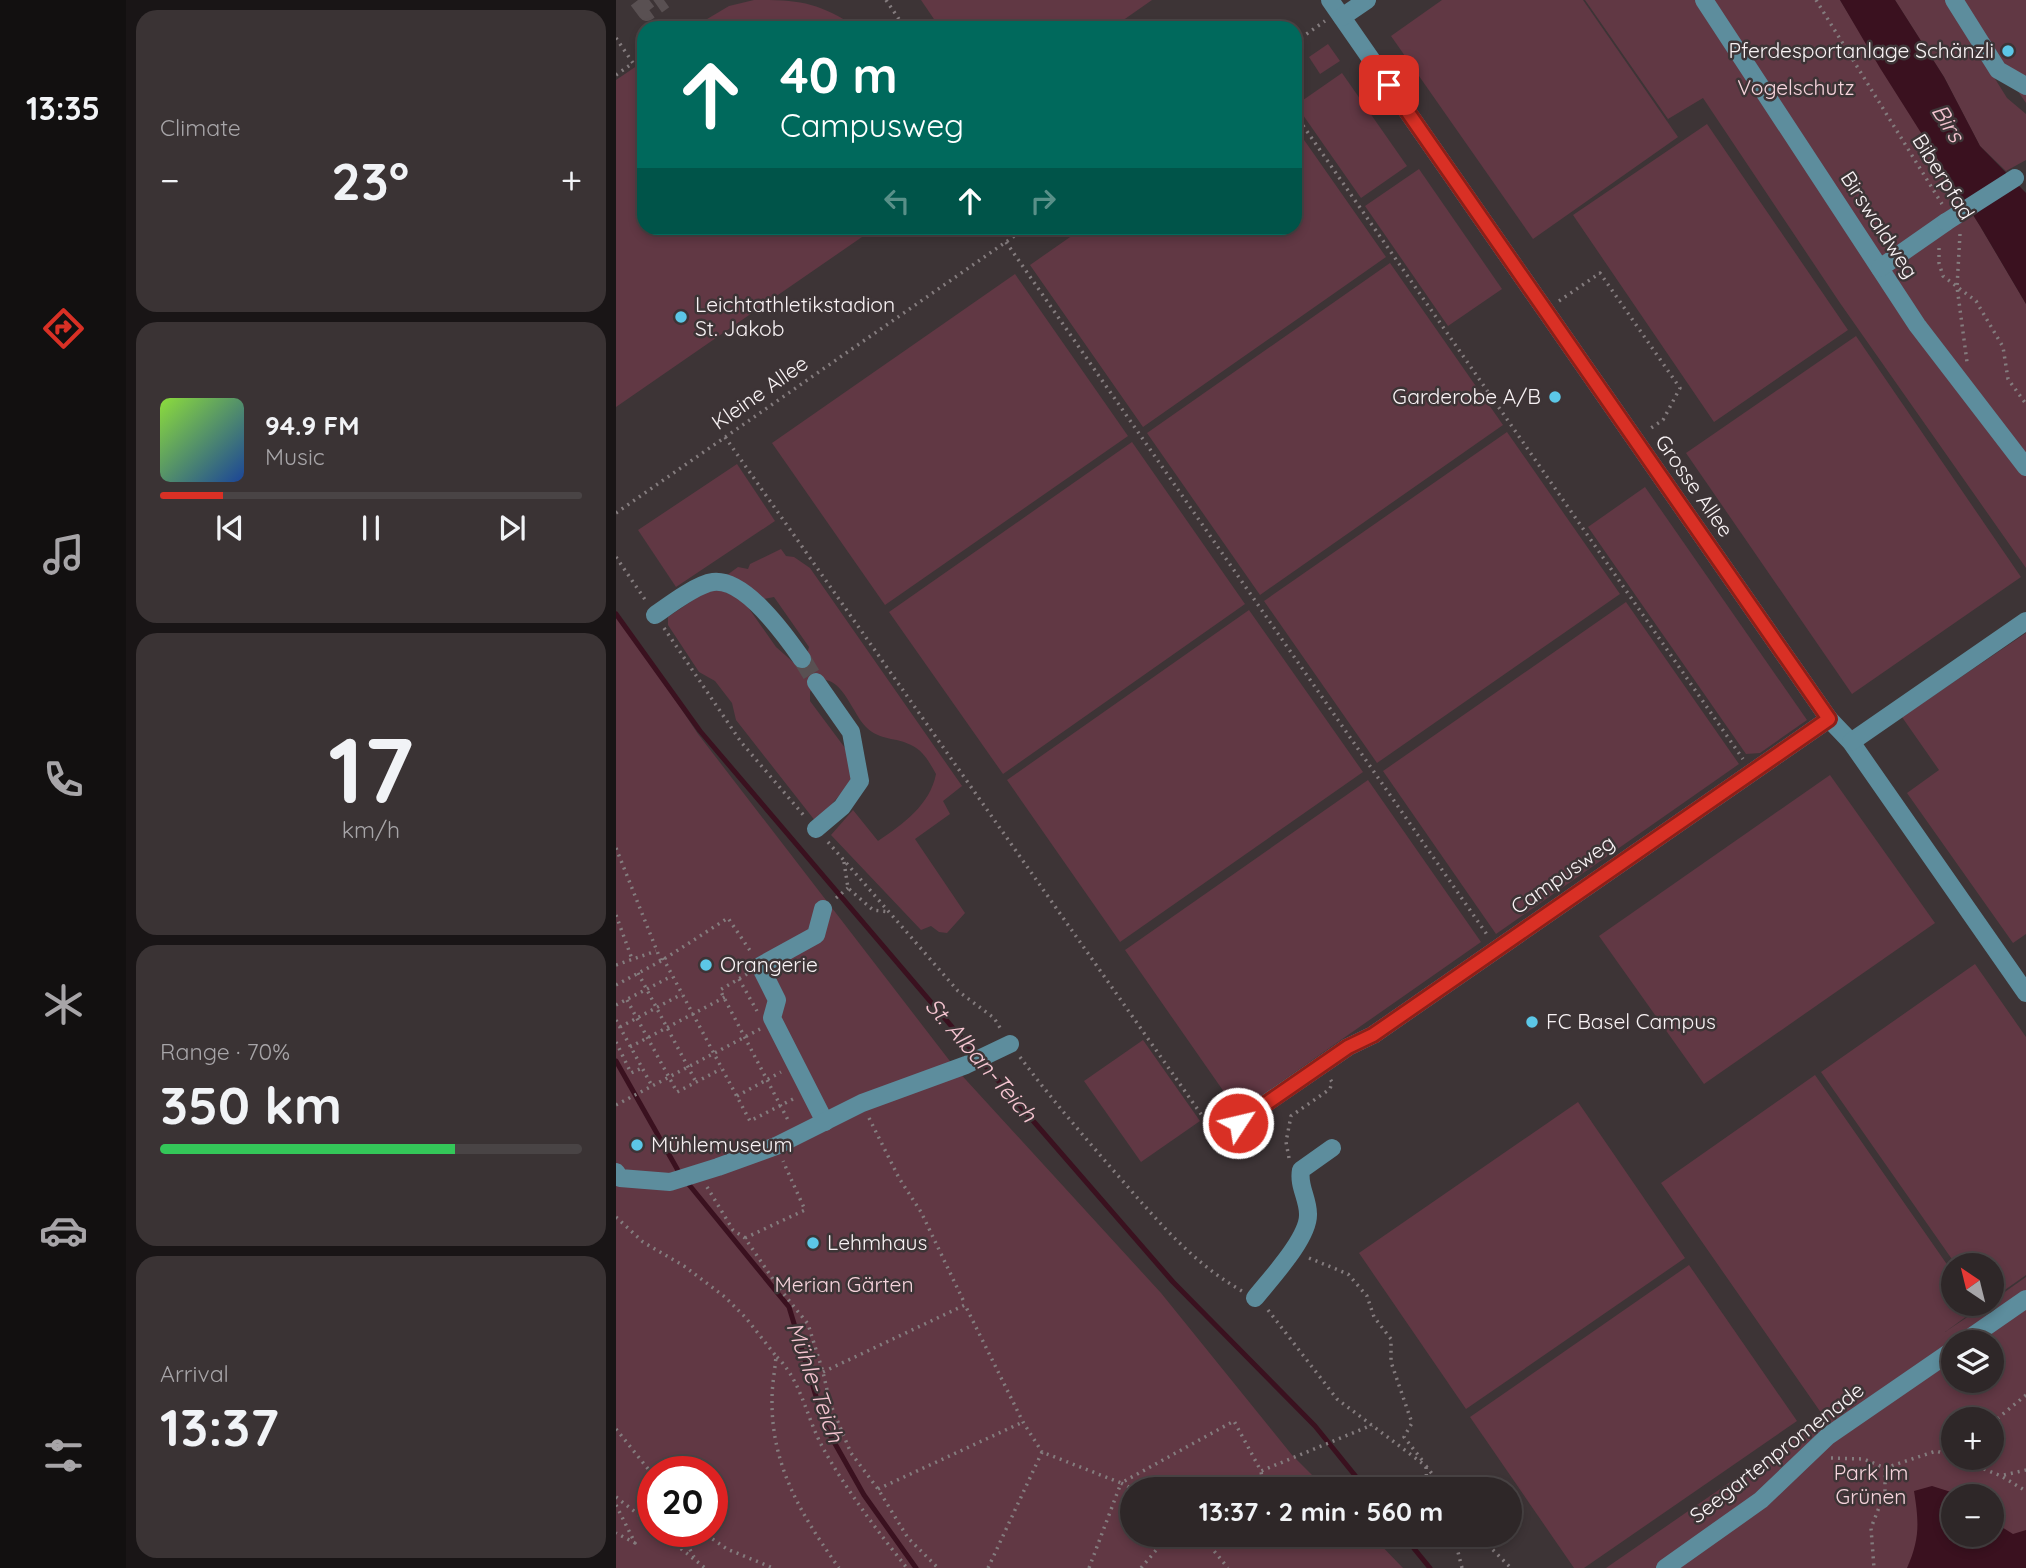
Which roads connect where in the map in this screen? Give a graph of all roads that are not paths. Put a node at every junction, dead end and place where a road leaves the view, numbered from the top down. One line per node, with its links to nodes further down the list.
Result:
1 (1367, 0): 4 (lane)
2 (1704, 0): 7 (lane, Birswaldweg)
3 (1954, 0): 5 (lane)
4 (1336, 10): 13 (lane, Grosse Allee)
5 (2025, 84)
6 (2020, 175): 7 (lane, bridge)
7 (1880, 268): 8 (lane, Birswaldweg)
8 (2026, 467)
9 (655, 615): 11 (lane)
10 (2026, 621): 14 (lane)
11 (802, 659)
12 (816, 682): 15 (lane)
13 (1829, 719): 14 (lane, Grosse Allee); 20 (lane, Campusweg)
14 (1851, 742): 17 (lane, Grosse Allee)
15 (816, 829)
16 (822, 909): 19 (lane)
17 (2026, 993)
18 (1010, 1044): 19 (lane)
19 (825, 1122): 22 (lane)
20 (1217, 1137)
21 (1332, 1148): 23 (lane)
22 (616, 1172)
23 (1255, 1298)
24 (2026, 1299): 25 (lane)
25 (1981, 1330)
26 (1941, 1358): 27 (lane, Seegartenpromenade)
27 (1665, 1568)

